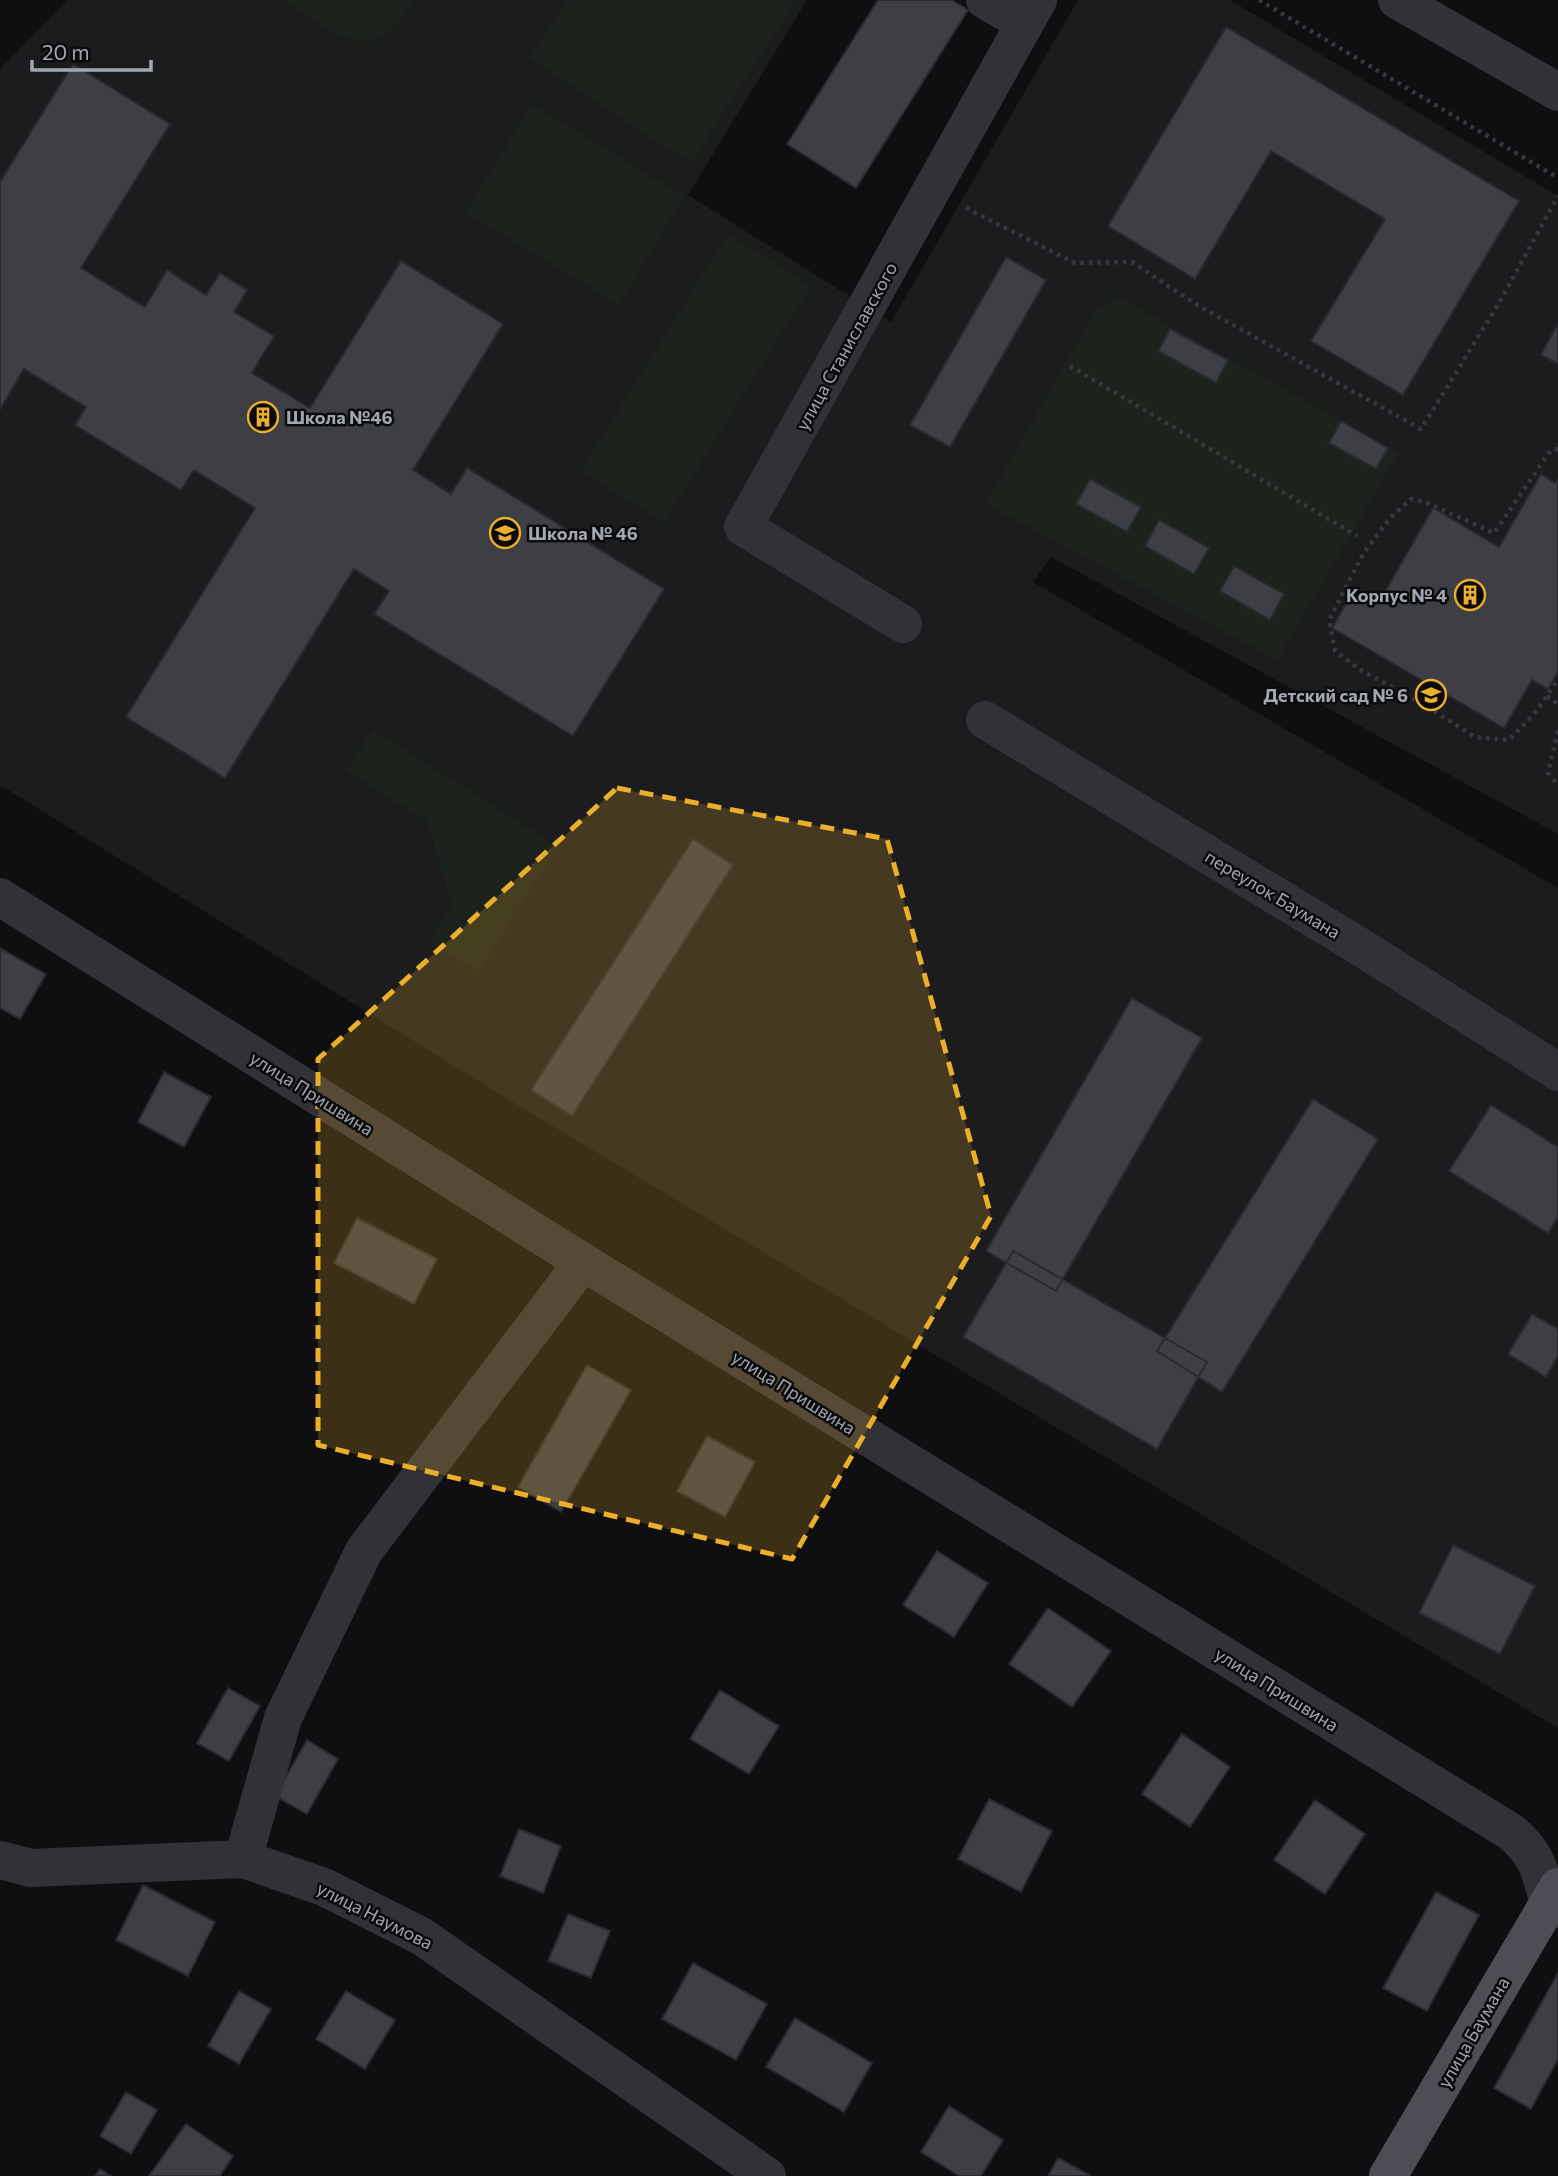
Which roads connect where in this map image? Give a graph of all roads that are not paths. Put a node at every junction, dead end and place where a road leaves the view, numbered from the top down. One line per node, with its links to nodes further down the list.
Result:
1 (985, 0): 3 (street)
2 (1397, 0): 4 (street)
3 (1031, 12): 5 (street, улица Станиславского)
4 (1558, 92)
5 (903, 624)
6 (985, 720): 8 (street, переулок Баумана)
7 (0, 897): 9 (street, улица Пришвина)
8 (1558, 1072)
9 (583, 1262): 10 (street); 12 (street, улица Пришвина)
10 (243, 1859): 11 (street, улица Наумова); 13 (street, улица Наумова)
11 (0, 1860)
12 (1555, 1900): 14 (main road, улица Баумана)
13 (767, 2176)
14 (1388, 2176)

